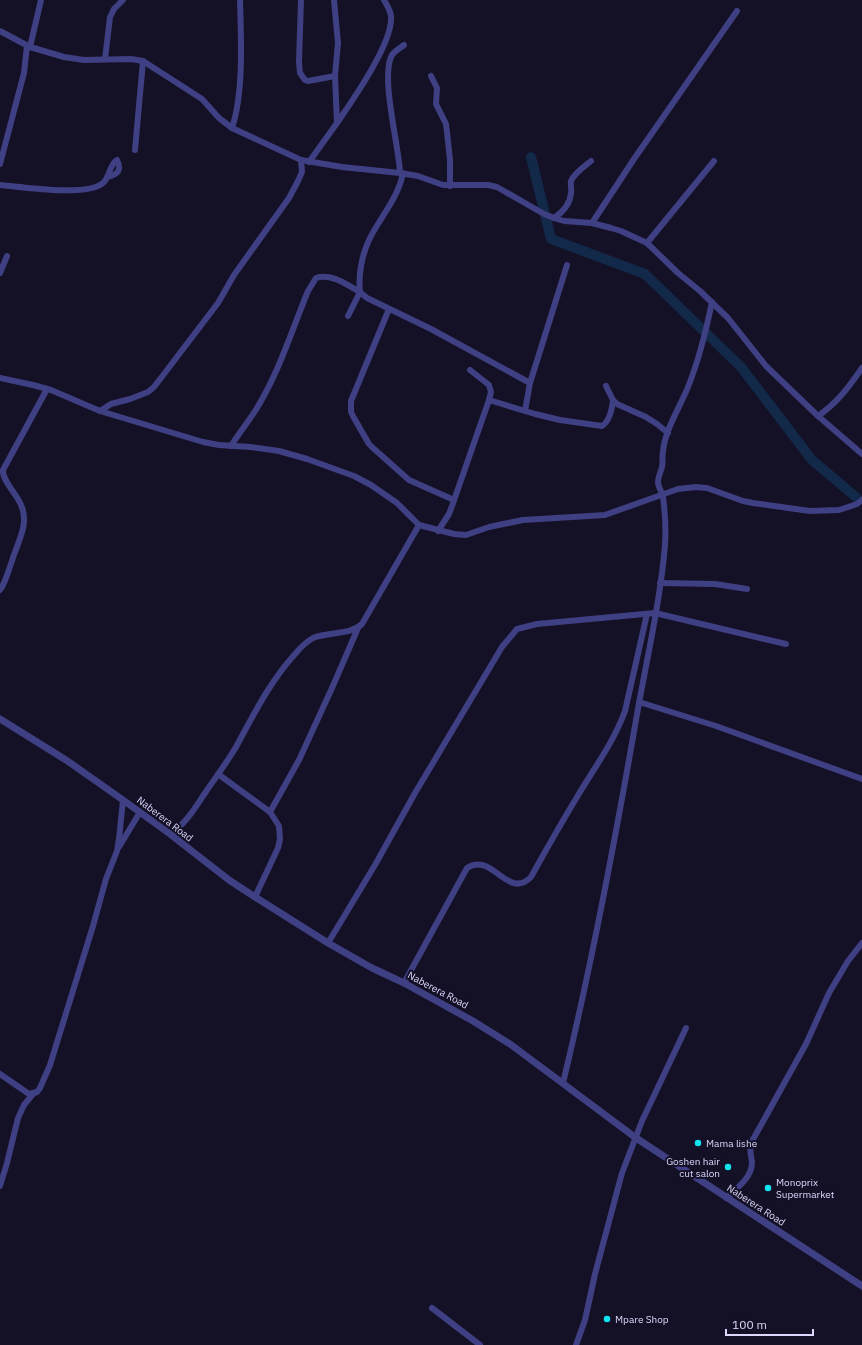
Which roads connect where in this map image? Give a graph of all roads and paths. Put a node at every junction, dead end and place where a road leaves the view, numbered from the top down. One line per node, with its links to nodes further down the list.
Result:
1 (41, 0): 10 (street)
2 (123, 0): 11 (street)
3 (240, 0): 16 (street)
4 (301, 0): 13 (street)
5 (334, 0): 13 (street)
6 (384, 0): 15 (street)
7 (737, 11): 28 (street)
8 (0, 31): 10 (street)
9 (404, 45): 23 (street)
10 (28, 46): 11 (street); 22 (street)
11 (105, 59): 12 (street)
12 (143, 61): 16 (street); 17 (street)
13 (335, 76): 15 (street)
14 (431, 76): 26 (street)
15 (337, 123): 21 (street)
16 (232, 128): 18 (street)
17 (135, 150)
18 (301, 160): 21 (street); 45 (street)
19 (591, 161): 27 (street)
20 (714, 161): 29 (street)
21 (309, 162): 23 (street)
22 (0, 164)
23 (401, 173): 26 (street); 33 (street)
24 (107, 177): 25 (street)
25 (0, 185)
26 (450, 186): 27 (street)
27 (554, 218): 28 (street)
28 (592, 223): 29 (street)
29 (647, 243): 34 (street)
30 (7, 256): 32 (street)
31 (567, 265): 40 (street)
32 (0, 273)
33 (360, 292): 35 (street); 36 (street); 49 (street)
34 (712, 302): 47 (street); 48 (street)
35 (388, 309): 40 (street); 53 (street)
36 (348, 316)
37 (862, 368): 47 (street)
38 (470, 370): 43 (street)
39 (0, 378): 42 (street)
40 (530, 383): 46 (street)
41 (606, 386): 44 (street)
42 (47, 389): 45 (street); 51 (street)
43 (489, 400): 46 (street); 53 (street)
44 (613, 400): 46 (street); 48 (street)
45 (100, 411): 49 (street)
46 (525, 411)
47 (818, 416): 50 (street)
48 (668, 433): 52 (street)
49 (230, 446): 55 (street)
50 (862, 454)
51 (1, 472): 59 (street)
52 (662, 495): 54 (street); 56 (street); 57 (street)
53 (454, 500): 56 (street)
54 (862, 500)
55 (419, 525): 56 (street); 62 (street)
56 (438, 531)
57 (660, 583): 58 (street); 60 (street)
58 (747, 589)
59 (0, 590)
60 (655, 613): 61 (street); 63 (street); 64 (street)
61 (648, 614): 74 (street); 76 (street)
62 (358, 628): 66 (street); 70 (street)
63 (786, 644)
64 (639, 702): 67 (street); 79 (street)
65 (0, 719): 68 (street, Naberera Road)
66 (218, 774): 70 (street); 71 (street)
67 (862, 779)
68 (123, 800): 69 (street, Naberera Road); 72 (street)
69 (140, 812): 71 (street, Naberera Road); 72 (street)
70 (270, 812): 73 (street)
71 (170, 834): 73 (street, Naberera Road)
72 (117, 851): 80 (street)
73 (255, 897): 74 (street, Naberera Road)
74 (328, 943): 76 (street, Naberera Road)
75 (862, 943): 83 (street)
76 (404, 983): 79 (street, Naberera Road)
77 (686, 1028): 81 (street)
78 (0, 1074): 80 (street)
79 (563, 1083): 81 (street, Naberera Road)
80 (33, 1094): 82 (street)
81 (636, 1138): 83 (street, Naberera Road); 87 (street)
82 (0, 1186)
83 (726, 1198): 84 (street, Naberera Road)
84 (862, 1286)
85 (432, 1308): 86 (street)
86 (480, 1345)
87 (576, 1345)

